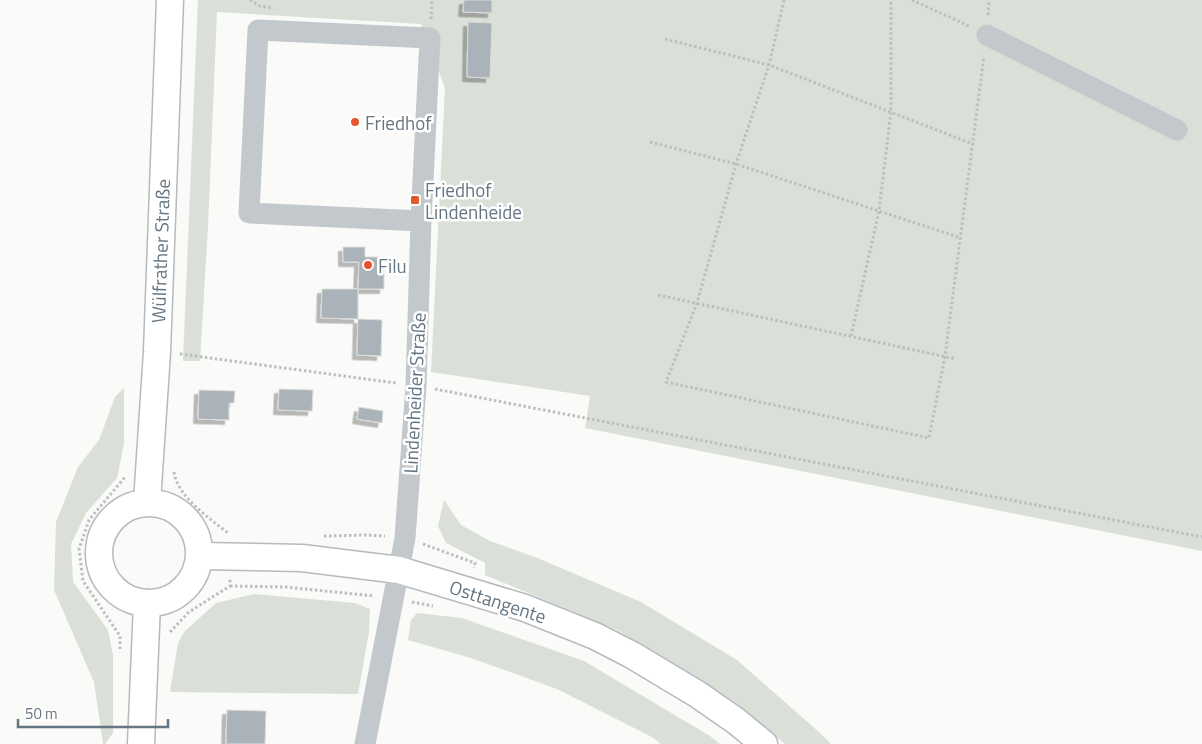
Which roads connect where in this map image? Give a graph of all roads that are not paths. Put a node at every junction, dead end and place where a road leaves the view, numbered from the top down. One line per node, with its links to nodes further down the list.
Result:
1 (170, 0): 5 (main road, Wülfrather Straße)
2 (987, 35): 3 (street)
3 (1177, 130)
4 (421, 221): 4 (street, Lindenheider Straße); 7 (street, Lindenheider Straße)
5 (147, 502): 6 (main road); 8 (main road)
6 (200, 556): 7 (main road, Osttangente); 8 (main road)
7 (399, 570): 10 (street, Lindenheider Straße); 11 (main road, Osttangente)
8 (147, 603): 9 (main road)
9 (141, 744)
10 (365, 744)
11 (764, 744)

